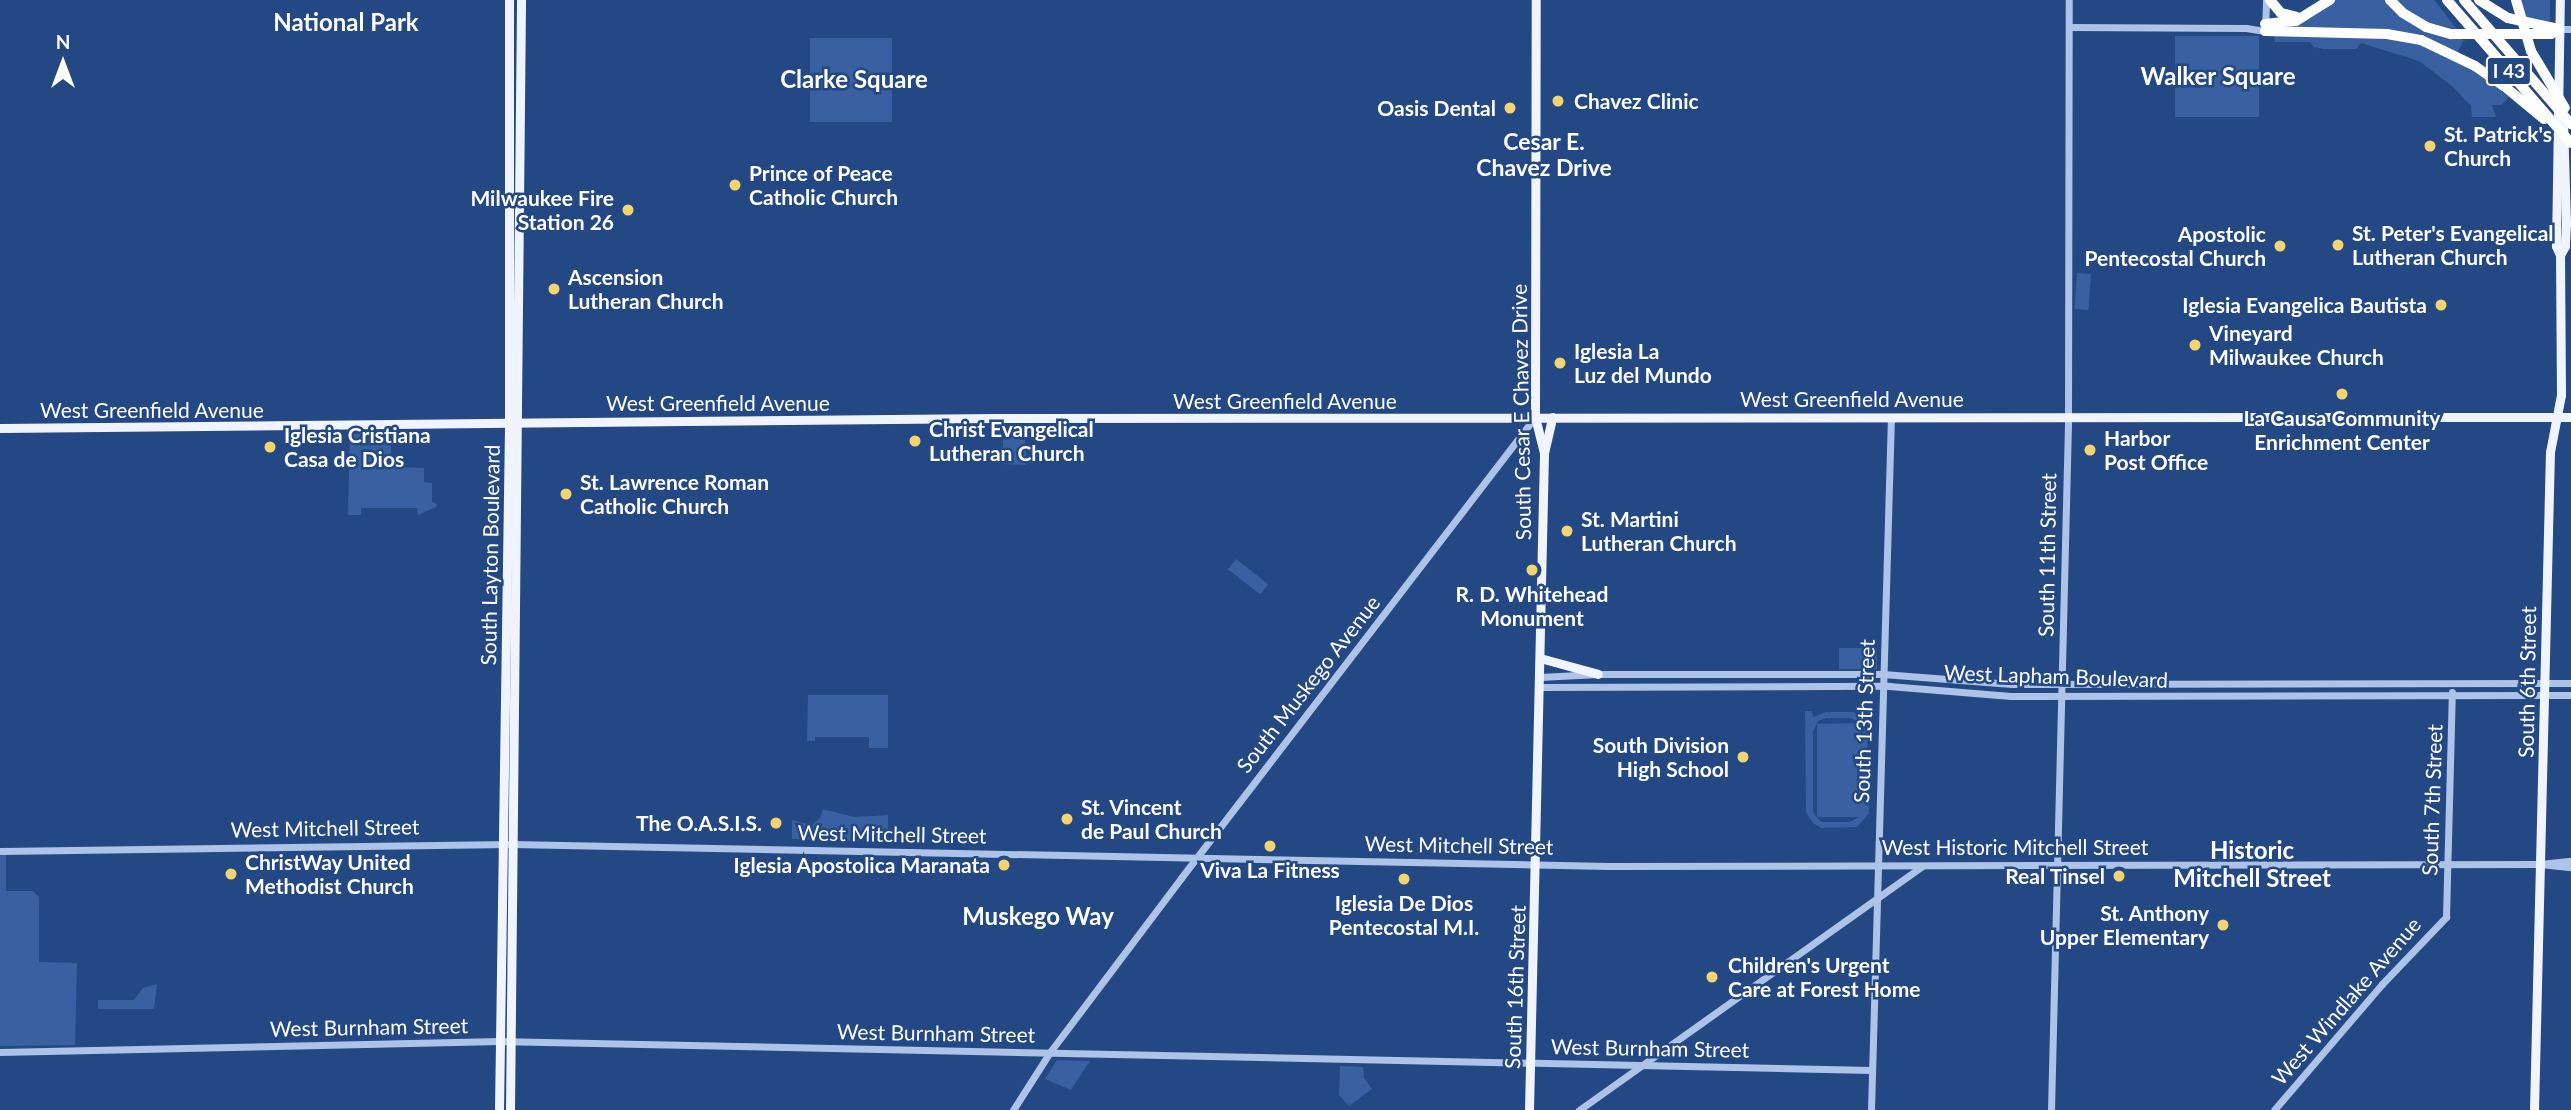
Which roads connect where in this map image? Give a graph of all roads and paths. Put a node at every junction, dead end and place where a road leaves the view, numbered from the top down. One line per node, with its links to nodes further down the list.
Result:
1 (509, 0): 31 (main road, South Layton Boulevard)
2 (521, 0): 31 (main road, South Layton Boulevard)
3 (1536, 0): 25 (main road, South Cesar E Chavez Drive)
4 (2069, 0): 14 (street, South 11th Street)
5 (2268, 0): 13 (highway); 15 (street)
6 (2330, 0): 13 (highway)
7 (2390, 0): 16 (highway)
8 (2447, 0): 21 (highway, I 43, bridge)
9 (2464, 0): 20 (highway, I 43, bridge)
10 (2479, 0): 16 (highway)
11 (2516, 0): 19 (highway, bridge)
12 (2560, 0): 16 (main road, South 6th Street)
13 (2305, 17): 15 (highway)
14 (2069, 27): 15 (street); 28 (street, South 11th Street)
15 (2265, 28): 21 (highway, bridge)
16 (2560, 29): 17 (street); 18 (main road, South 6th Street)
17 (2571, 29)
18 (2559, 117): 22 (main road, South 6th Street); 23 (main road, South 6th Street)
19 (2571, 117)
20 (2571, 124)
21 (2571, 143)
22 (2556, 183): 23 (street); 24 (main road, South 6th Street)
23 (2568, 203): 24 (main road, South 6th Street)
24 (2560, 255): 29 (main road, South 6th Street)
25 (1535, 417): 26 (main road, West Greenfield Avenue); 31 (main road, West Greenfield Avenue); 33 (main road, South Cesar E Chavez Drive); 49 (street, South Muskego Avenue)
26 (1552, 417): 27 (main road, West Greenfield Avenue); 33 (main road)
27 (1891, 417): 28 (main road, West Greenfield Avenue); 36 (street, South 13th Street)
28 (2068, 417): 29 (main road, West Greenfield Avenue); 41 (street, South 11th Street)
29 (2558, 417): 30 (main road, West Greenfield Avenue); 40 (main road, South 6th Street)
30 (2571, 417)
31 (514, 424): 32 (main road, West Greenfield Avenue); 47 (main road, South Layton Boulevard)
32 (0, 428)
33 (1544, 453): 34 (main road, South Cesar E Chavez Drive)
34 (1540, 658): 35 (main road); 37 (main road, South Cesar E Chavez Drive)
35 (1598, 674): 36 (street, West Lapham Boulevard); 37 (street, West Lapham Boulevard)
36 (1883, 674): 41 (street, West Lapham Boulevard); 42 (street, South 13th Street)
37 (1540, 682): 42 (street, West Lapham Boulevard); 53 (main road, South Cesar E Chavez Drive)
38 (2571, 683): 40 (street, West Lapham Boulevard)
39 (2452, 684): 40 (street, West Lapham Boulevard); 41 (street, West Lapham Boulevard); 45 (street, South 7th Street)
40 (2545, 684): 46 (main road, South 6th Street)
41 (2062, 685): 44 (street, South 11th Street)
42 (1882, 686): 44 (street, West Lapham Boulevard); 54 (street, South 13th Street)
43 (2571, 695): 46 (street, West Lapham Boulevard)
44 (2061, 696): 45 (street, West Lapham Boulevard); 56 (street, South 11th Street)
45 (2452, 696): 46 (street, West Lapham Boulevard); 51 (street, South 7th Street)
46 (2544, 696): 52 (main road, South 6th Street)
47 (508, 844): 48 (street, West Mitchell Street); 49 (street, West Mitchell Street); 61 (main road, South Layton Boulevard); 62 (main road, South Layton Boulevard)
48 (0, 851)
49 (1197, 856): 53 (street, West Mitchell Street); 64 (street, South Muskego Avenue)
50 (2571, 861): 52 (street, West Historic Mitchell Street)
51 (2447, 864): 52 (street, West Historic Mitchell Street); 56 (street, West Historic Mitchell Street); 60 (street, South 7th Street)
52 (2540, 864): 58 (street, West Historic Mitchell Street); 76 (main road, South 6th Street)
53 (1536, 865): 57 (street, West Mitchell Street); 65 (main road, South 16th Street)
54 (1878, 865): 55 (street, West Historic Mitchell Street); 57 (street, West Historic Mitchell Street); 59 (street, South 13th Street)
55 (1923, 865): 56 (street, West Historic Mitchell Street); 59 (street)
56 (2057, 865): 74 (street, South 11th Street)
57 (1784, 866)
58 (2571, 867)
59 (1877, 900): 66 (street); 67 (street, South 13th Street)
60 (2446, 917): 75 (street, West Windlake Avenue)
61 (500, 1041): 62 (street, West Burnham Street); 63 (street, West Burnham Street); 68 (main road, South Layton Boulevard)
62 (511, 1042): 64 (street, West Burnham Street); 69 (main road, South Layton Boulevard)
63 (0, 1052)
64 (1050, 1052): 65 (street, West Burnham Street); 70 (street, South Muskego Avenue)
65 (1530, 1063): 66 (street, West Burnham Street); 71 (main road, South 16th Street)
66 (1641, 1066): 67 (street, West Burnham Street); 72 (street)
67 (1872, 1070): 73 (street, South 13th Street)
68 (499, 1110)
69 (510, 1110)
70 (1013, 1110)
71 (1529, 1110)
72 (1579, 1110)
73 (1871, 1110)
74 (2051, 1110)
75 (2274, 1110)
76 (2534, 1110)

